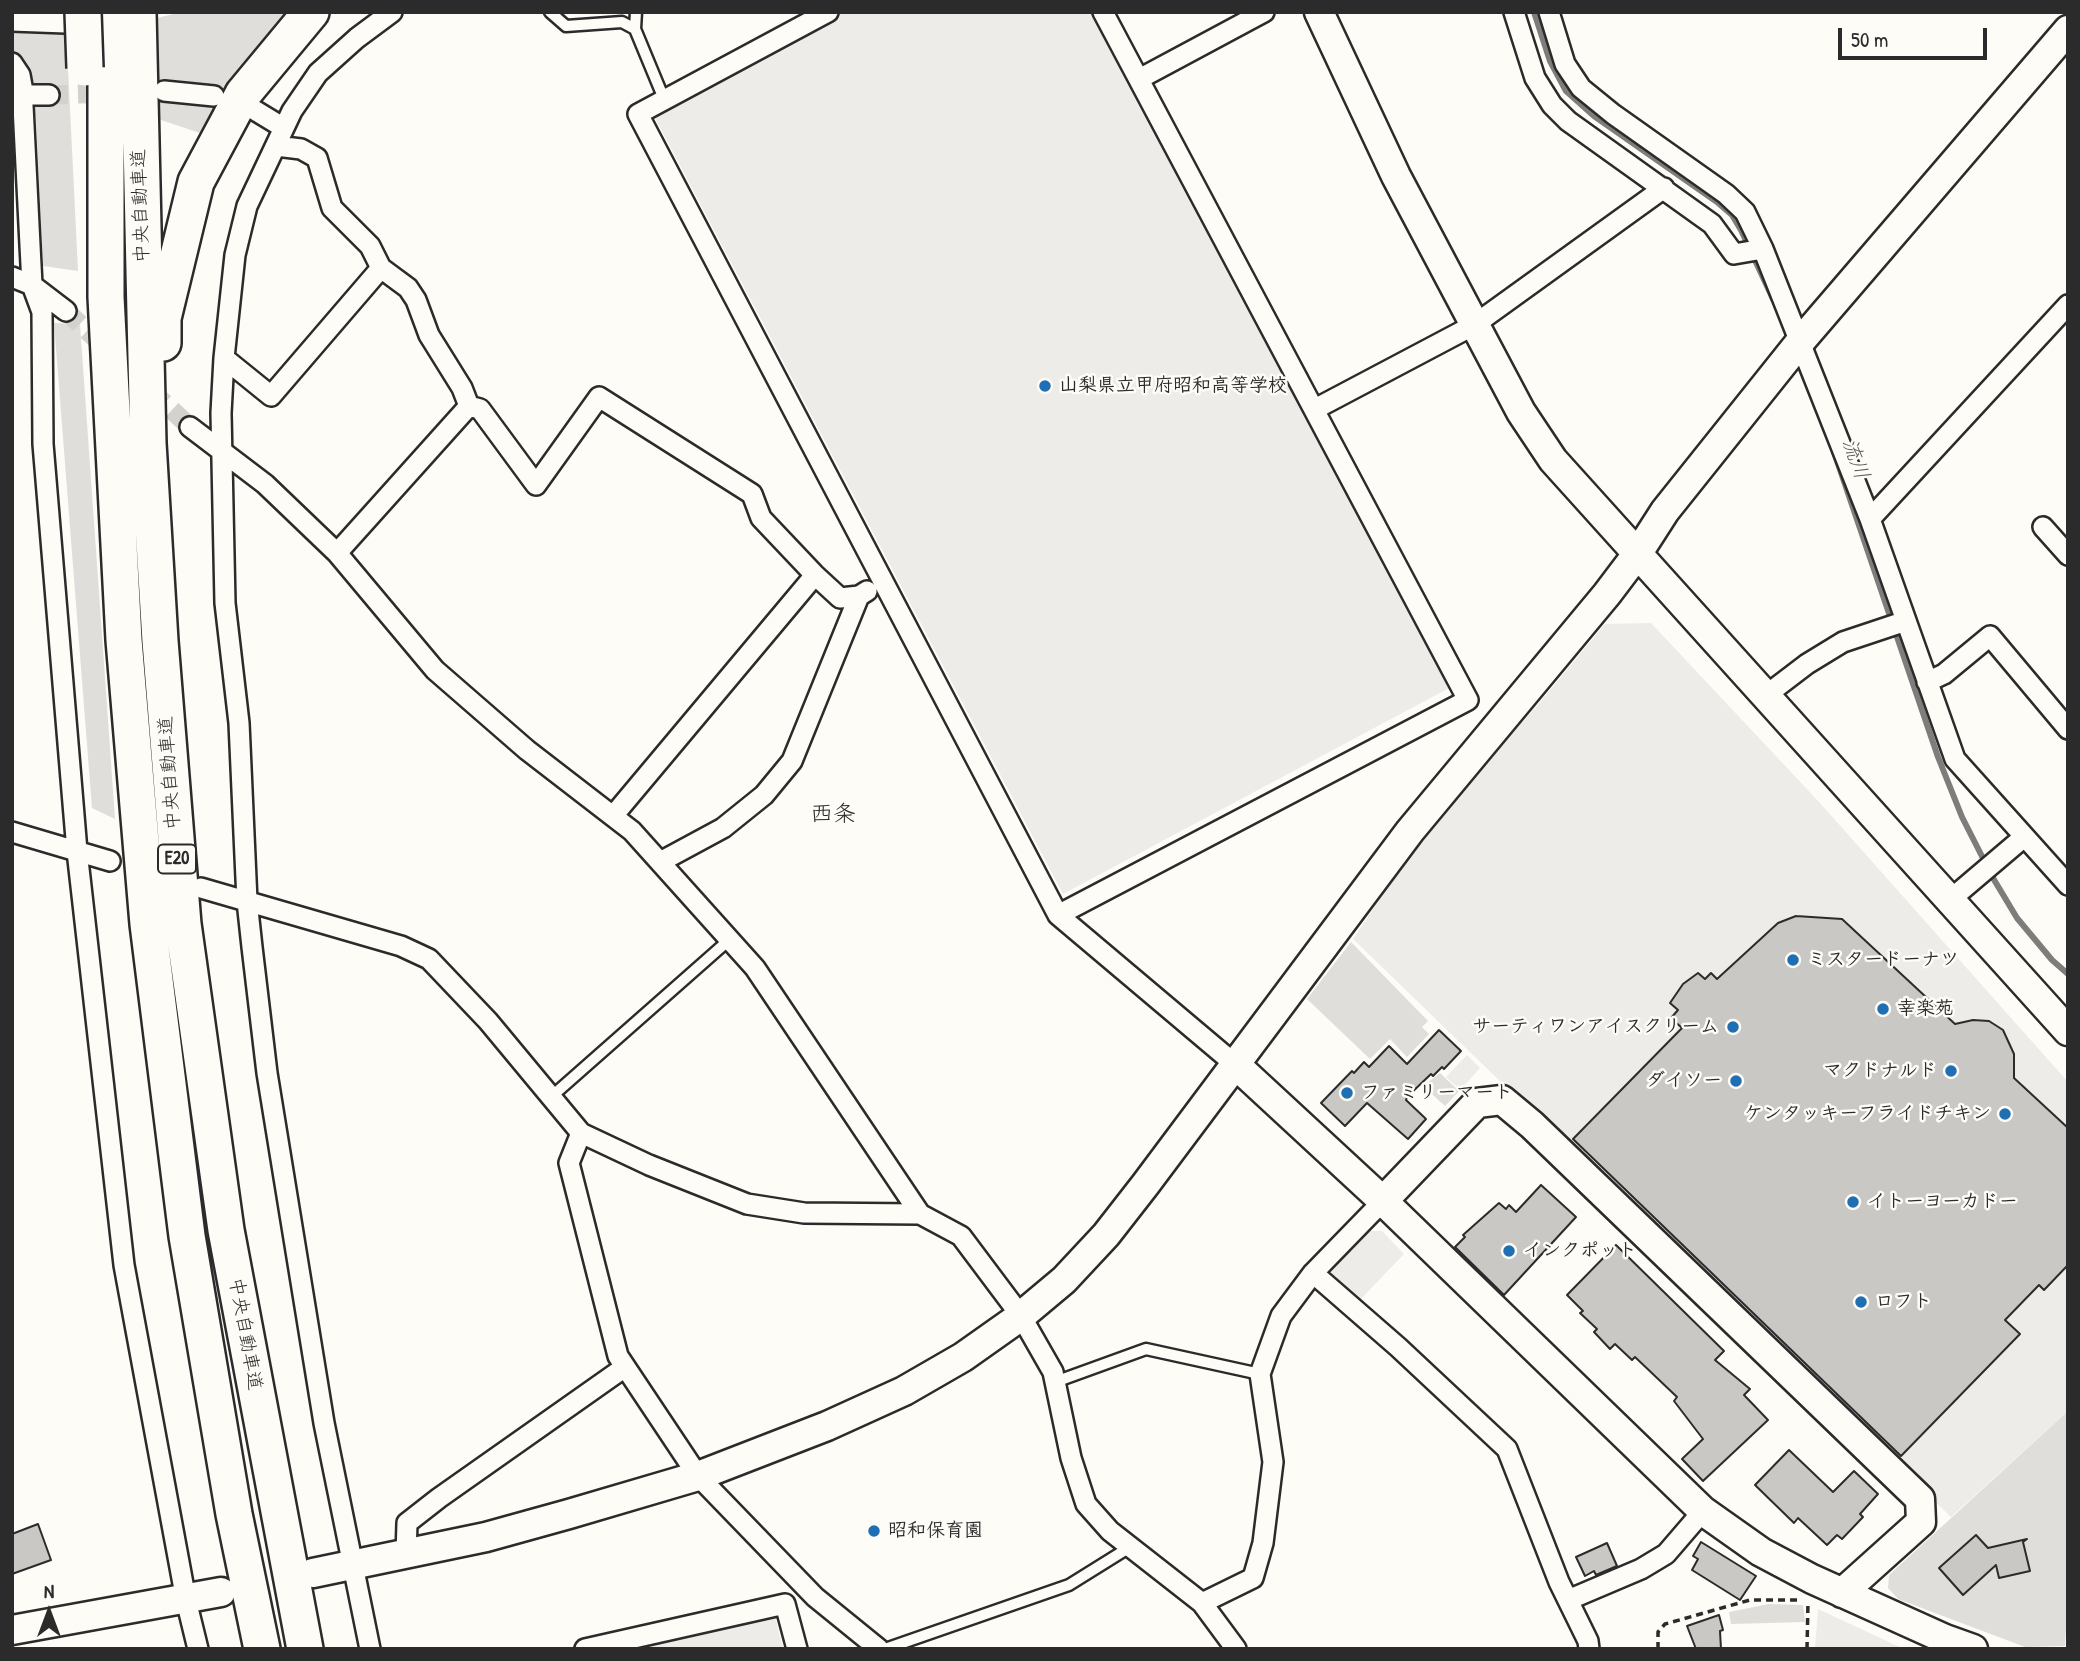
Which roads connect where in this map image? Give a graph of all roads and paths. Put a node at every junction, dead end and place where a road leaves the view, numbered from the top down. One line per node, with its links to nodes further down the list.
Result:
1 (84, 12): 14 (highway); 18 (highway, bridge)
2 (106, 12): 18 (highway, 中央自動車道 / E20)
3 (138, 12): 18 (highway, 中央自動車道 / E20)
4 (311, 12): 53 (highway)
5 (392, 12): 26 (street)
6 (550, 12): 15 (lane)
7 (636, 12): 15 (lane)
8 (828, 12): 24 (street)
9 (1103, 12): 19 (street)
10 (1264, 12): 19 (street)
11 (1319, 12): 34 (street)
12 (1514, 12): 27 (street)
13 (1549, 12): 28 (street)
14 (12, 13)
15 (635, 29): 24 (lane)
16 (2068, 30): 35 (street)
17 (12, 63): 21 (street)
18 (109, 64): 53 (highway, 中央自動車道 / E20); 90 (highway, 中央自動車道 / E20)
19 (1139, 79): 38 (street)
20 (164, 91): 23 (street)
21 (22, 95): 22 (street); 31 (street)
22 (49, 95)
23 (214, 96)
24 (664, 99): 47 (street)
25 (256, 111): 26 (street)
26 (280, 137): 29 (street); 36 (street)
27 (1664, 188): 28 (street); 34 (street)
28 (1763, 249): 35 (street)
29 (381, 268): 36 (street); 37 (street)
30 (12, 277): 31 (street)
31 (32, 285): 32 (street); 57 (street)
32 (66, 311)
33 (2066, 311): 41 (street)
34 (1474, 325): 38 (street); 44 (street)
35 (1800, 342): 41 (street); 44 (street)
36 (224, 358): 40 (street)
37 (469, 406): 43 (street); 46 (street)
38 (1315, 409): 64 (street)
39 (190, 427): 40 (street)
40 (222, 449): 43 (street); 63 (street)
41 (1870, 519): 49 (street)
42 (2043, 527): 45 (street)
43 (337, 553): 54 (street)
44 (1638, 553): 51 (street); 67 (street)
45 (2068, 555)
46 (815, 575): 48 (street); 54 (street)
47 (882, 582): 48 (street); 64 (street)
48 (859, 596): 59 (street)
49 (1906, 621): 50 (street); 51 (street)
50 (1927, 682): 52 (street); 56 (street)
51 (1765, 696): 62 (street)
52 (2068, 729)
53 (173, 816): 91 (highway, 中央自動車道 / E20)
54 (613, 816): 59 (street)
55 (12, 832): 57 (street)
56 (2024, 837): 60 (street); 62 (street)
57 (77, 850): 58 (street); 85 (street)
58 (110, 861)
59 (660, 862): 65 (street)
60 (2068, 885)
61 (201, 888): 63 (street)
62 (1951, 899): 66 (street)
63 (247, 901): 68 (street); 81 (street)
64 (1058, 915): 67 (street)
65 (729, 940): 68 (lane); 71 (street)
66 (2068, 1031)
67 (1237, 1066): 70 (street); 73 (street)
68 (551, 1097): 69 (street)
69 (581, 1133): 71 (street); 74 (street)
70 (1383, 1201): 72 (street); 78 (street); 84 (street)
71 (920, 1214): 73 (street)
72 (1313, 1273): 75 (street); 86 (street)
73 (1021, 1316): 76 (street); 77 (street)
74 (625, 1367): 77 (street); 80 (street)
75 (1260, 1374): 76 (lane); 87 (street)
76 (1055, 1381): 79 (street)
77 (698, 1476): 80 (street); 95 (street)
78 (1703, 1511): 84 (street); 86 (street)
79 (1130, 1547): 87 (street); 96 (lane)
80 (406, 1555): 81 (street)
81 (351, 1566): 82 (street); 92 (street)
82 (313, 1573)
83 (221, 1592): 85 (street)
84 (1842, 1593): 101 (street)
85 (186, 1600): 88 (street); 89 (street)
86 (1567, 1601): 98 (street)
87 (1202, 1603): 97 (street)
88 (12, 1630)
89 (198, 1649)
90 (262, 1649)
91 (305, 1649)
92 (370, 1649)
93 (585, 1649): 94 (street)
94 (797, 1649)
95 (879, 1649)
96 (885, 1649)
97 (1236, 1649)
98 (1589, 1649)
99 (1658, 1649): 100 (path)
100 (1807, 1649)
101 (1973, 1649)

